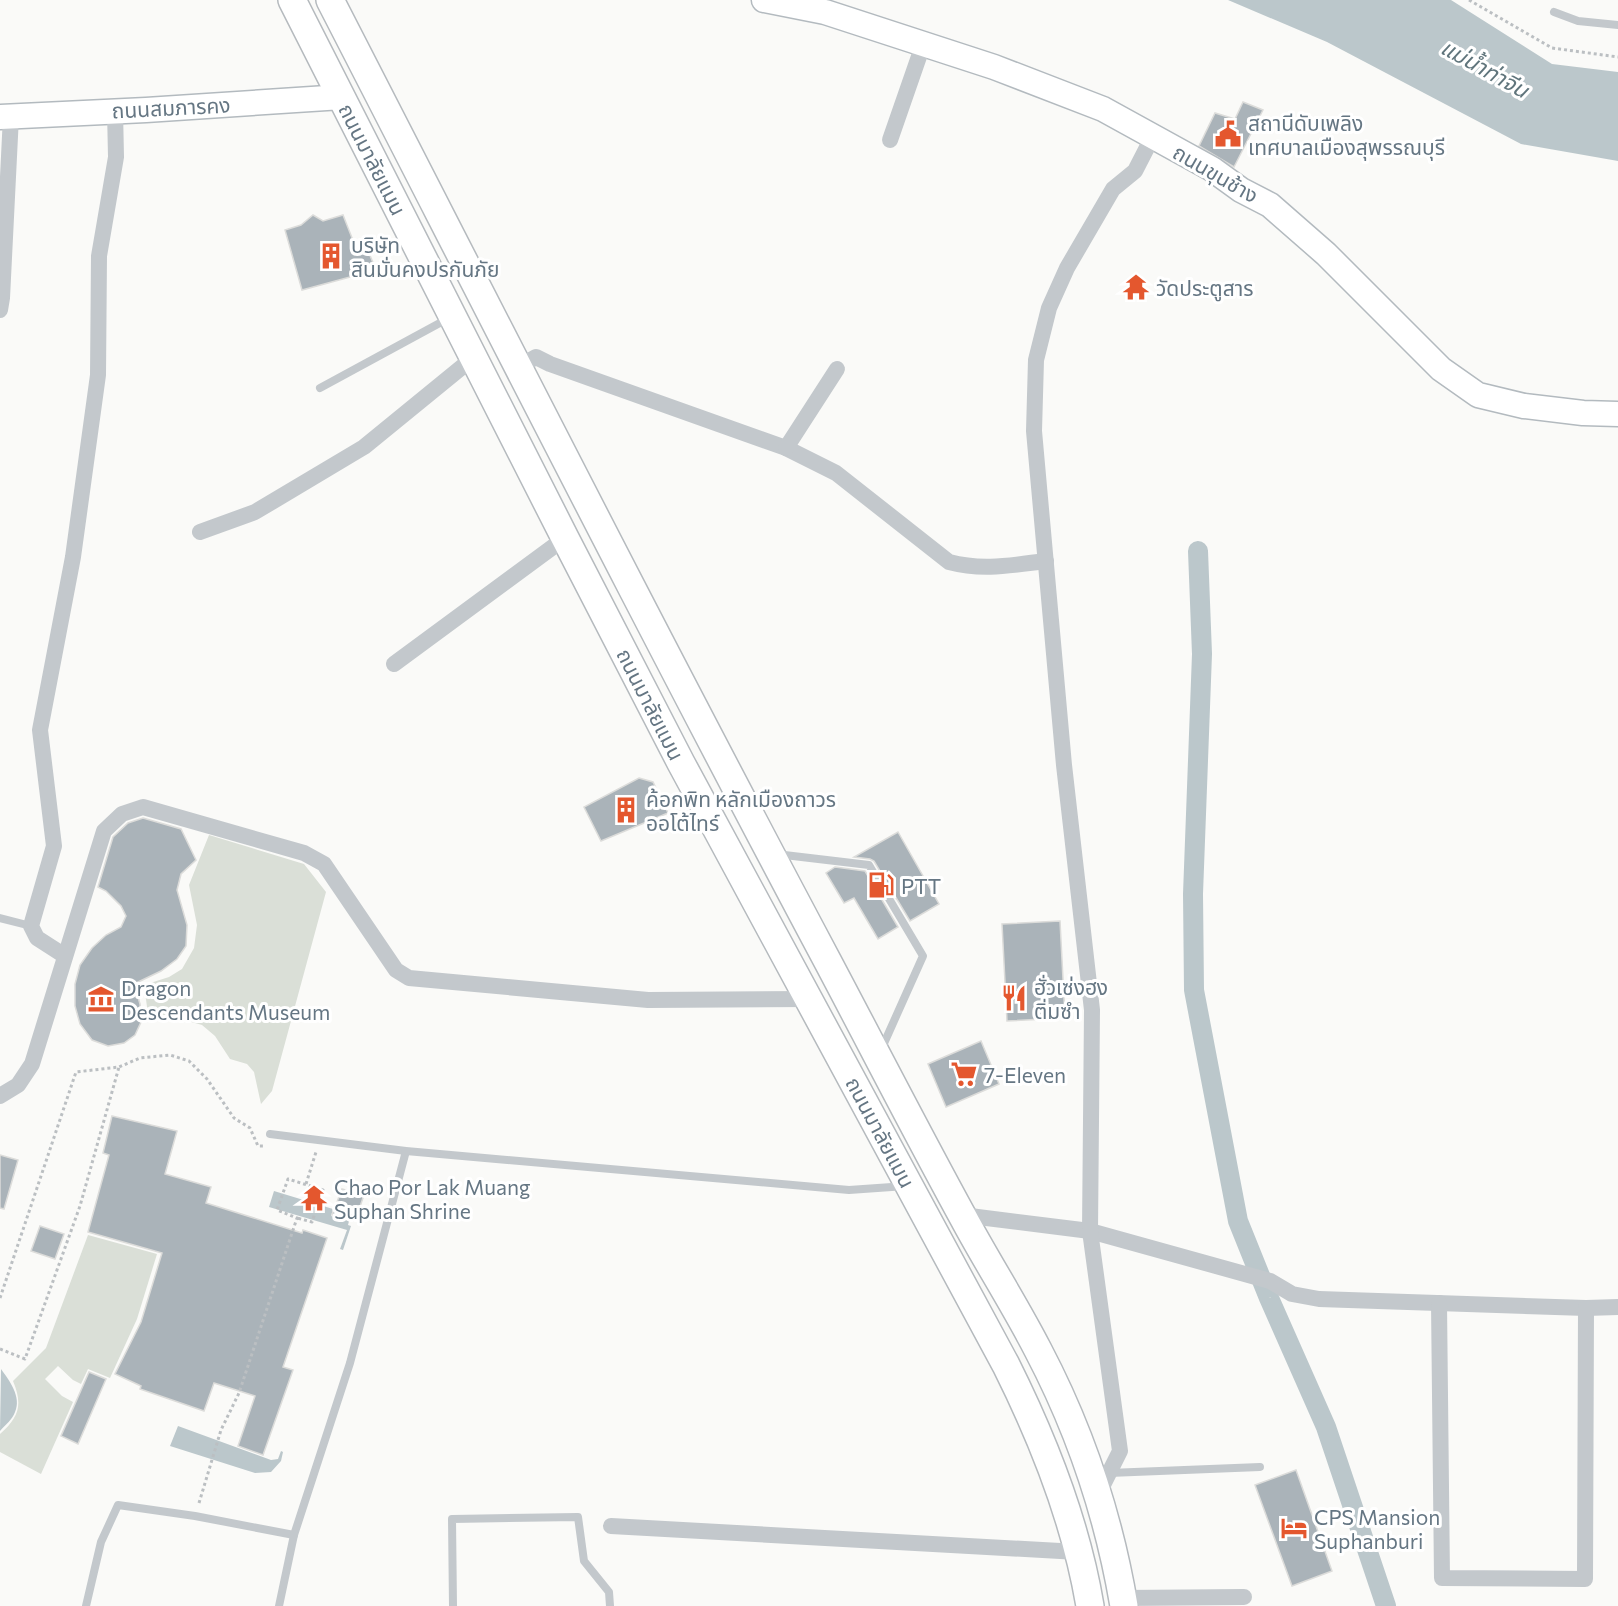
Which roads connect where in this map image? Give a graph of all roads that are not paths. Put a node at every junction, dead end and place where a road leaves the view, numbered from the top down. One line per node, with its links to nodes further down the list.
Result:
1 (292, 0): 7 (main road, ถนนมาลัยแมน)
2 (330, 0): 15 (main road, ถนนมาลัยแมน)
3 (764, 0): 6 (main road, ถนนขุนช้าง)
4 (1554, 12): 5 (lane)
5 (1618, 25)
6 (923, 45): 10 (main road, ถนนขุนช้าง); 11 (street)
7 (342, 97): 8 (main road, ถนนสมภารคง); 13 (main road, ถนนมาลัยแมน)
8 (115, 110): 9 (main road, ถนนสมภารคง); 28 (street)
9 (5, 117): 12 (street)
10 (1153, 136): 18 (main road, ถนนขุนช้าง); 22 (street)
11 (890, 140)
12 (0, 310)
13 (452, 316): 14 (main road, ถนนมาลัยแมน); 17 (lane)
14 (473, 358): 20 (street); 21 (main road, ถนนมาลัยแมน)
15 (518, 368): 19 (street); 24 (main road, ถนนมาลัยแมน)
16 (837, 369): 19 (street)
17 (320, 388)
18 (1618, 414)
19 (786, 448): 22 (street)
20 (200, 532)
21 (565, 538): 23 (street); 25 (main road, ถนนมาลัยแมน)
22 (1046, 561): 38 (street)
23 (394, 664)
24 (712, 745): 25 (main road); 26 (main road, ถนนมาลัยแมน)
25 (681, 763): 30 (main road, ถนนมาลัยแมน)
26 (770, 853): 31 (main road, ถนนมาลัยแมน); 31 (lane)
27 (0, 918): 28 (lane)
28 (31, 926): 29 (street)
29 (65, 956): 30 (street); 32 (street)
30 (809, 999): 36 (main road, ถนนมาลัยแมน)
31 (878, 1056): 35 (main road, ถนนมาลัยแมน)
32 (0, 1096)
33 (270, 1134): 34 (lane)
34 (406, 1151): 36 (lane); 45 (lane)
35 (939, 1171): 36 (main road); 37 (main road, ถนนมาลัยแมน)
36 (909, 1185): 46 (main road, ถนนมาลัยแมน)
37 (962, 1215): 38 (street); 43 (main road, ถนนมาลัยแมน)
38 (1090, 1231): 39 (street); 43 (street)
39 (1439, 1303): 41 (street); 41 (street)
40 (1618, 1307): 41 (street)
41 (1586, 1308)
42 (1260, 1467): 43 (lane)
43 (1103, 1484): 48 (main road, ถนนมาลัยแมน)
44 (611, 1526): 46 (street)
45 (294, 1535): 49 (lane); 50 (lane)
46 (1078, 1552): 53 (main road, ถนนมาลัยแมน)
47 (1244, 1597): 48 (street)
48 (1124, 1602)
49 (86, 1606)
50 (279, 1606)
51 (453, 1606): 52 (lane)
52 (609, 1606)
53 (1090, 1606)

